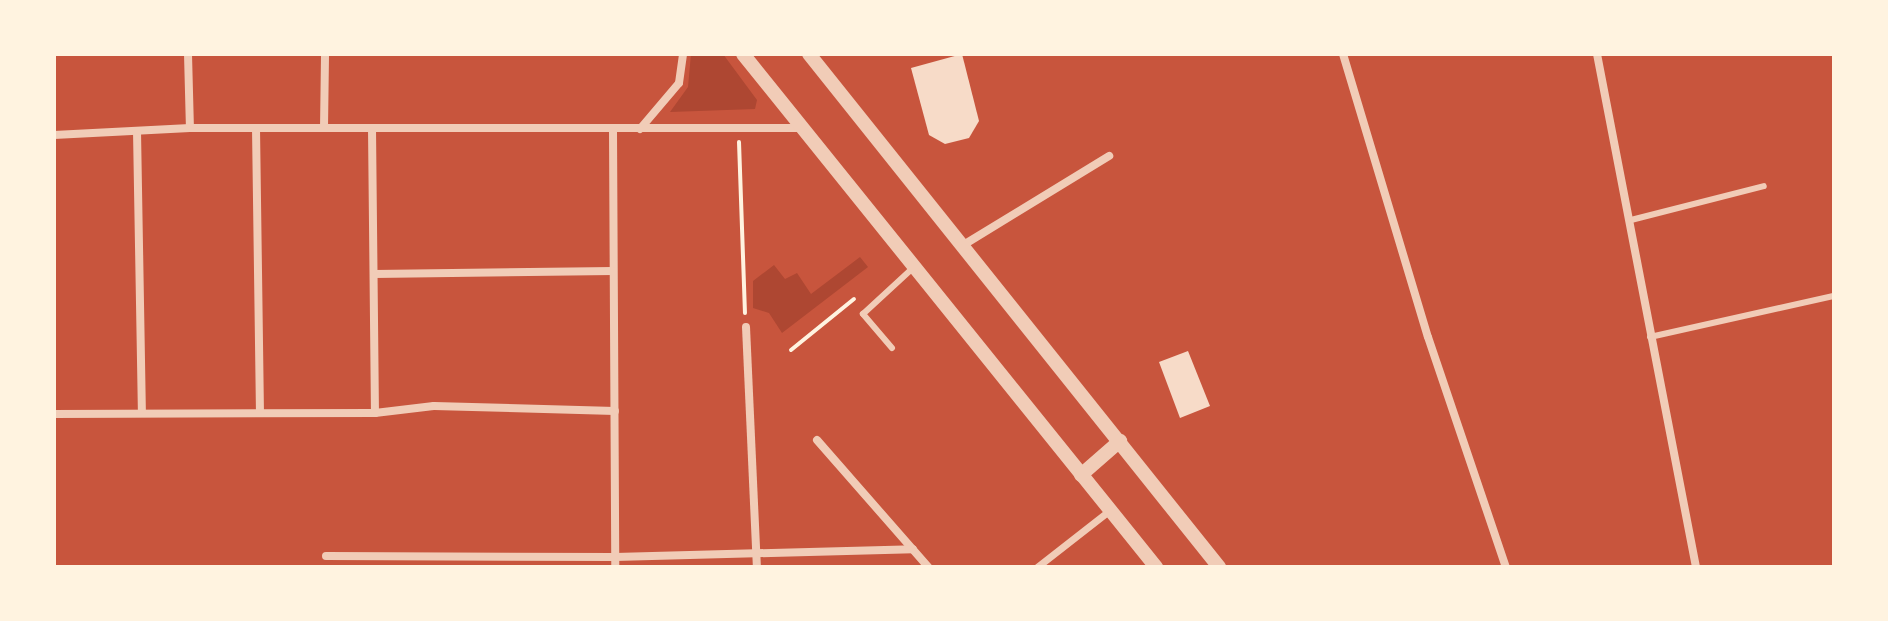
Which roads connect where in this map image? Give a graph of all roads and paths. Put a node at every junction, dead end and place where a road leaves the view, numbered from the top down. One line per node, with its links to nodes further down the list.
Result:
1 (188, 54): 8 (street)
2 (325, 54): 10 (street)
3 (683, 54): 13 (street)
4 (743, 54): 11 (street)
5 (809, 54): 21 (street)
6 (1343, 54): 49 (street)
7 (1597, 54): 20 (street)
8 (190, 128): 9 (street); 15 (street)
9 (256, 128): 10 (street); 32 (street)
10 (324, 128): 12 (street)
11 (803, 128): 14 (street); 22 (street)
12 (372, 129): 16 (street); 24 (street)
13 (640, 129): 14 (street); 16 (street)
14 (738, 129): 27 (path)
15 (137, 131): 17 (street); 33 (street)
16 (613, 131): 23 (street)
17 (54, 135)
18 (1109, 156): 21 (street)
19 (1764, 186): 20 (lane)
20 (1631, 220): 28 (street)
21 (965, 244): 37 (street)
22 (914, 267): 29 (lane); 38 (street)
23 (613, 271): 24 (street); 31 (street)
24 (374, 274): 34 (street)
25 (860, 294): 30 (path)
26 (1834, 296): 28 (lane)
27 (746, 327): 41 (street)
28 (1650, 337): 50 (street)
29 (892, 348)
30 (791, 350)
31 (615, 411): 34 (street); 43 (street)
32 (260, 412): 33 (street); 34 (street)
33 (142, 413): 35 (street)
34 (375, 413)
35 (54, 414)
36 (817, 440): 40 (street)
37 (1120, 441): 38 (street); 48 (street)
38 (1081, 475): 39 (street)
39 (1110, 510): 46 (street); 47 (street)
40 (913, 549): 41 (street); 45 (street)
41 (757, 553): 43 (street); 44 (street)
42 (326, 556): 43 (street)
43 (615, 562)
44 (757, 567)
45 (928, 567)
46 (1037, 567)
47 (1156, 567)
48 (1219, 567)
49 (1506, 567)
50 (1696, 567)

